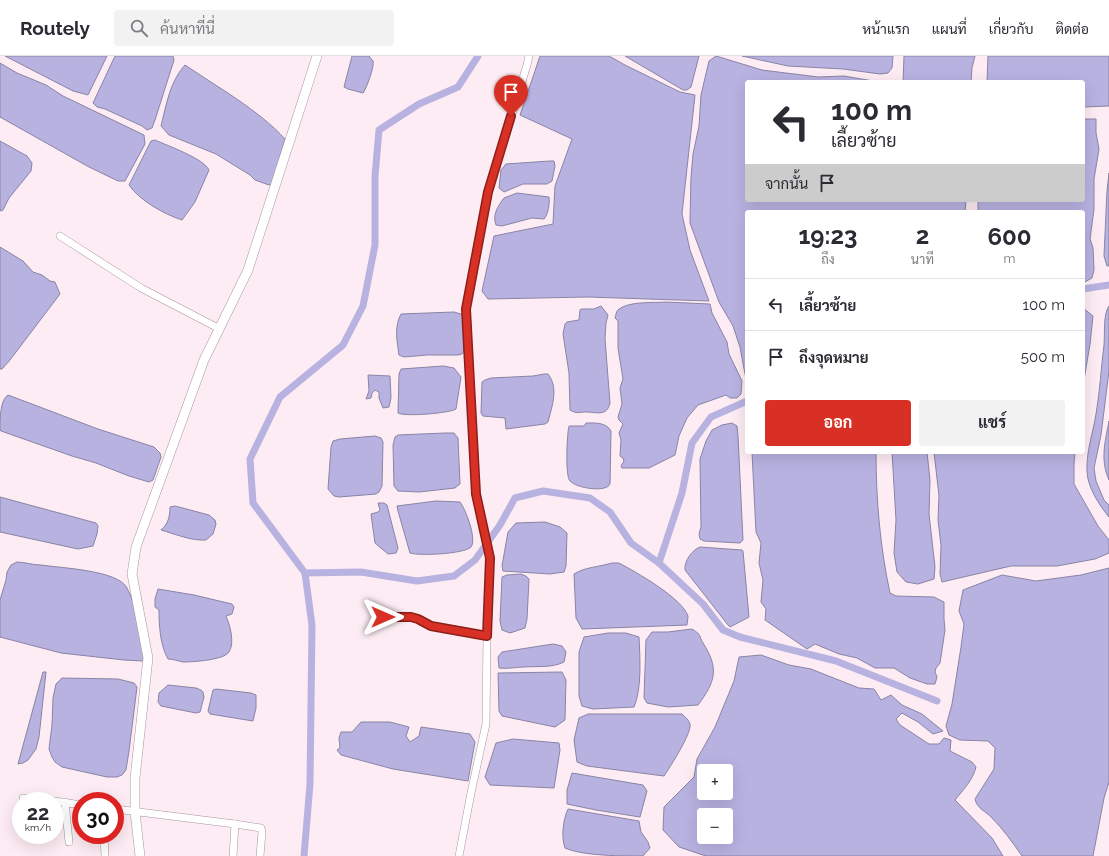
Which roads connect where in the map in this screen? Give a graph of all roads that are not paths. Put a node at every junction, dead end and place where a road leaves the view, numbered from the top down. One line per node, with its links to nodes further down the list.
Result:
1 (316, 56): 4 (street)
2 (529, 56): 6 (street)
3 (60, 236): 4 (street)
4 (220, 329): 10 (street)
5 (383, 617): 6 (street)
6 (487, 636): 18 (street)
7 (65, 802): 8 (street); 12 (street)
8 (72, 803)
9 (124, 810): 10 (street)
10 (135, 812): 11 (street); 15 (street)
11 (235, 824): 16 (street); 17 (street)
12 (70, 842)
13 (104, 844): 14 (street)
14 (105, 856)
15 (140, 856)
16 (233, 856)
17 (260, 856)
18 (459, 856)

